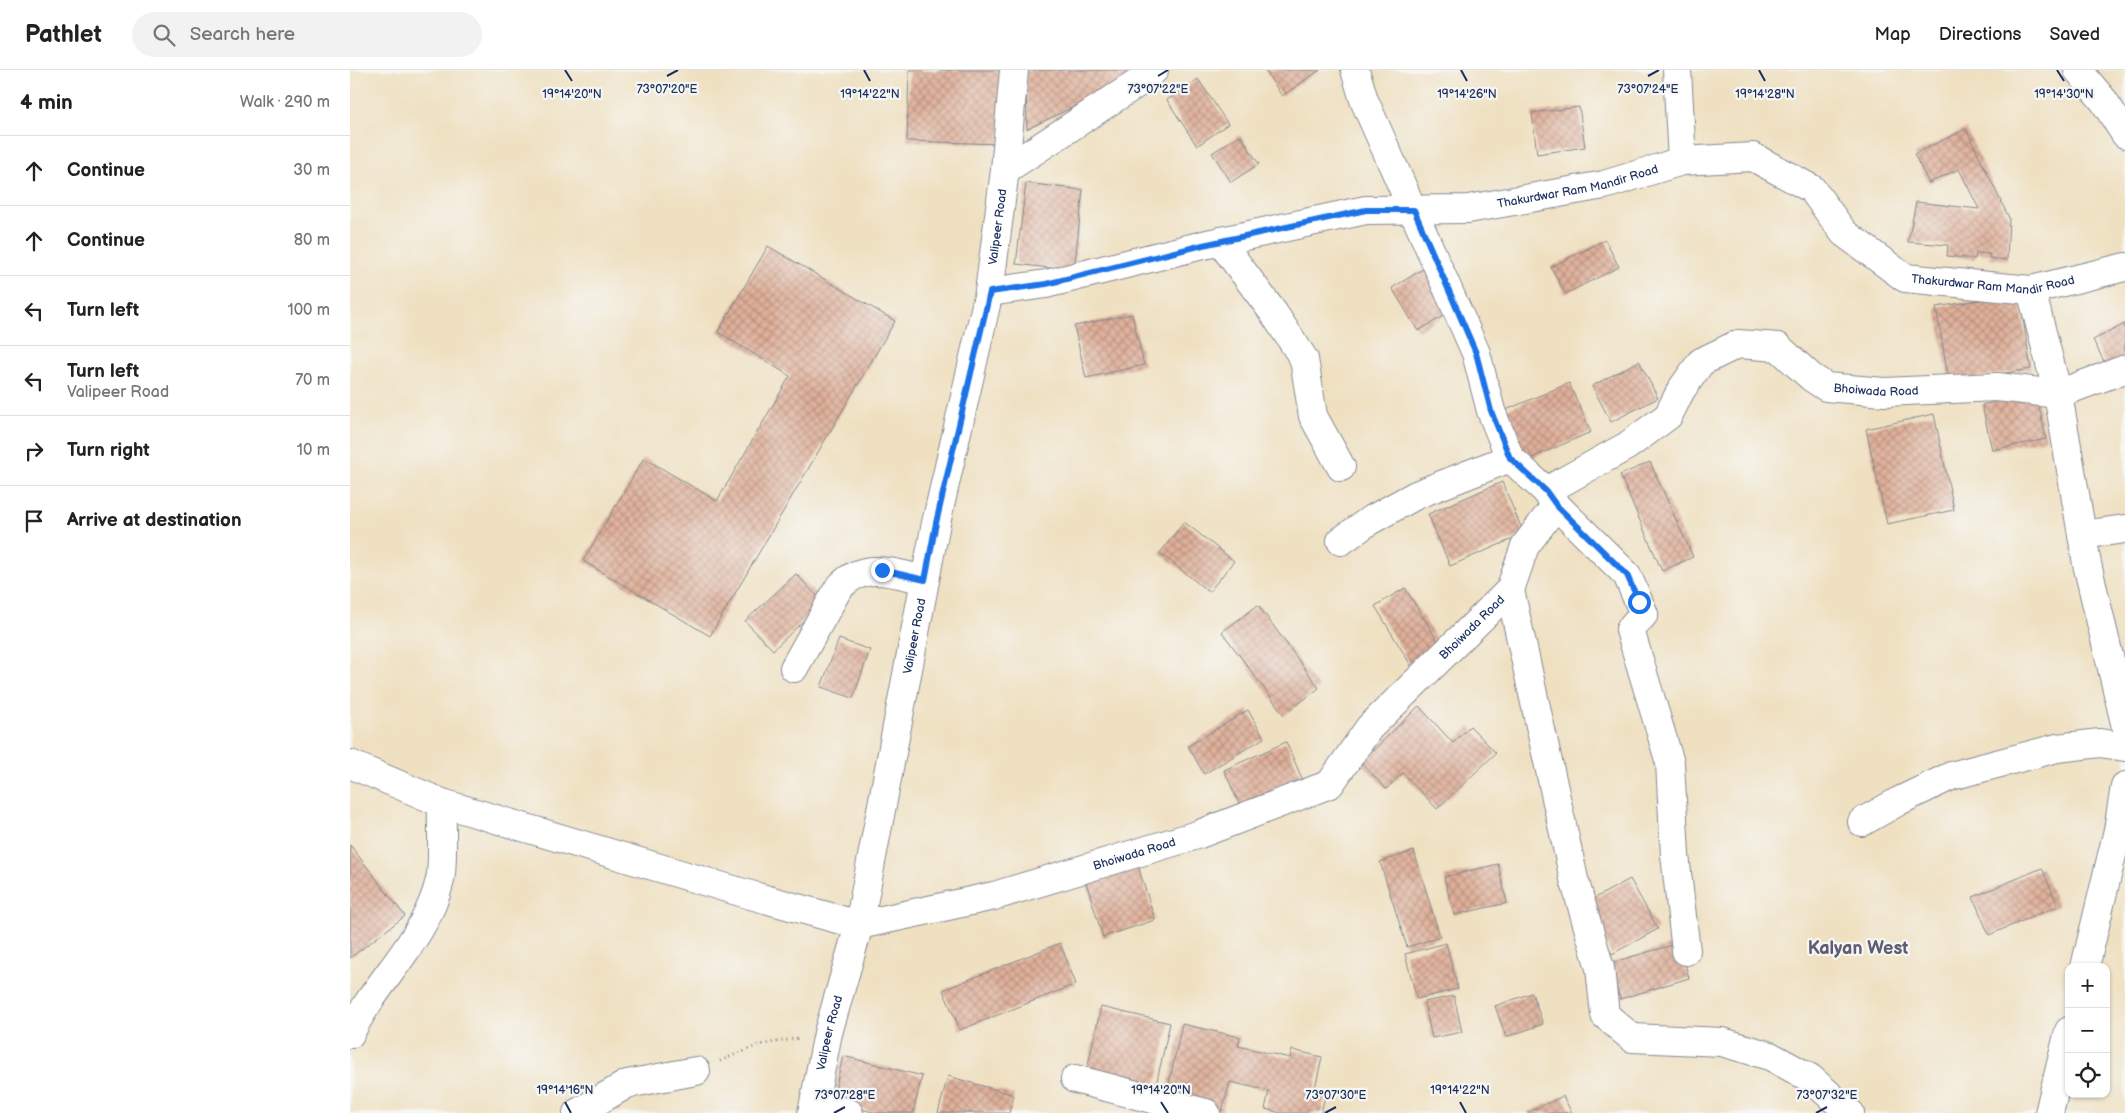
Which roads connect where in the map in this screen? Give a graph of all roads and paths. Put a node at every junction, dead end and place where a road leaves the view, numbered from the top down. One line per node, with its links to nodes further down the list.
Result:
1 (1014, 70): 8 (street, Valipeer Road)
2 (1154, 70): 8 (street)
3 (1355, 70): 9 (street)
4 (1677, 70): 7 (street)
5 (2078, 70): 6 (street)
6 (2125, 134)
7 (1682, 161): 9 (street, Thakurdwar Ram Mandir Road); 12 (street, Thakurdwar Ram Mandir Road)
8 (1005, 170): 13 (street, Valipeer Road)
9 (1414, 210): 10 (street, Thakurdwar Ram Mandir Road); 16 (street)
10 (1220, 241): 13 (street, Thakurdwar Ram Mandir Road); 17 (street)
11 (2125, 267): 12 (street, Thakurdwar Ram Mandir Road)
12 (2031, 290): 15 (street)
13 (990, 292): 22 (street, Valipeer Road)
14 (2125, 370): 15 (street, Bhoiwada Road)
15 (2058, 394): 18 (street, Bhoiwada Road); 20 (street)
16 (1510, 458): 18 (street); 21 (street)
17 (1341, 466)
18 (1551, 498): 23 (street, Bhoiwada Road); 32 (street)
19 (2125, 529): 20 (street)
20 (2082, 535): 25 (street)
21 (1341, 541)
22 (925, 580): 24 (street); 31 (street, Valipeer Road)
23 (1510, 590): 31 (street, Bhoiwada Road); 43 (street)
24 (794, 668)
25 (2125, 723)
26 (2125, 747): 30 (street)
27 (350, 764): 29 (street)
28 (2125, 786): 33 (street)
29 (442, 803): 31 (street); 35 (street)
30 (1862, 822)
31 (859, 925): 34 (street, Valipeer Road)
32 (1686, 950)
33 (2085, 963)
34 (828, 1033): 37 (path); 39 (street, Valipeer Road)
35 (350, 1034)
36 (2065, 1047): 44 (street)
37 (696, 1070): 40 (street)
38 (1075, 1079): 42 (street)
39 (813, 1109): 41 (street)
40 (577, 1113)
41 (849, 1113)
42 (1206, 1113)
43 (1850, 1113)
44 (2048, 1113)

